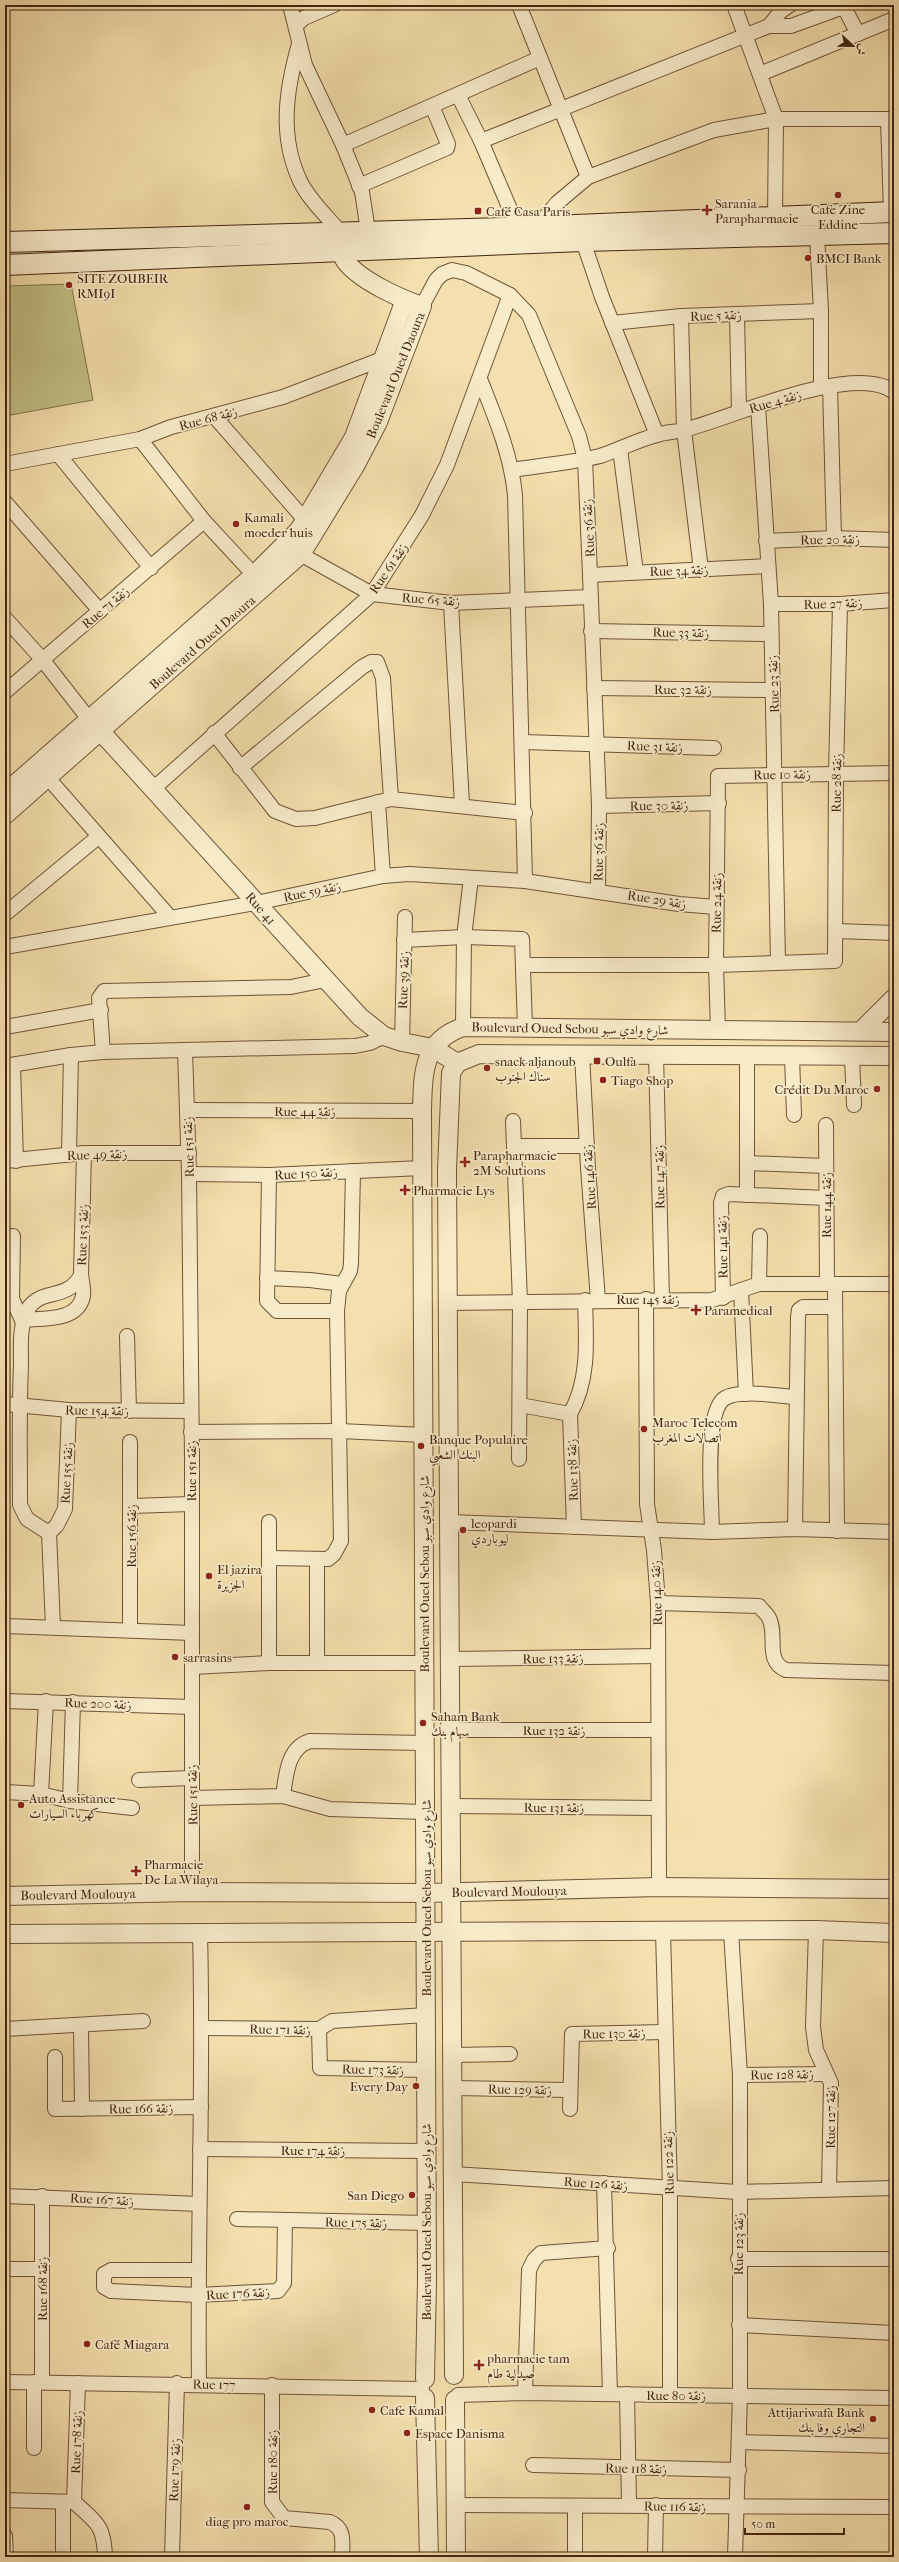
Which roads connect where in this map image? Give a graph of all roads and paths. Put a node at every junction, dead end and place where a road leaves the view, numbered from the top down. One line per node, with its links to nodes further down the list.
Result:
1 (290, 5): 8 (street)
2 (334, 5): 8 (street)
3 (519, 5): 13 (street)
4 (734, 5): 11 (street)
5 (790, 5): 9 (street)
6 (846, 6): 9 (street); 10 (street)
7 (894, 19): 10 (street)
8 (296, 25): 12 (street)
9 (769, 26): 11 (street)
10 (858, 34): 14 (street)
11 (746, 36): 14 (street); 17 (street)
12 (299, 44): 21 (street); 28 (street)
13 (540, 58): 15 (street); 17 (street)
14 (760, 74): 18 (street)
15 (458, 95): 16 (street); 20 (street)
16 (432, 106): 21 (street); 23 (street)
17 (561, 110): 20 (street); 22 (street)
18 (776, 119): 19 (street); 22 (street); 25 (street)
19 (891, 119): 24 (street)
20 (481, 141): 26 (street)
21 (343, 144): 23 (street)
22 (588, 177): 26 (street)
23 (360, 186): 27 (street)
24 (892, 212): 25 (main road)
25 (775, 217): 26 (main road)
26 (528, 227): 27 (main road)
27 (368, 231): 28 (main road)
28 (340, 232): 31 (main road); 33 (street)
29 (894, 234): 30 (main road)
30 (817, 235): 32 (main road); 38 (street)
31 (5, 242)
32 (583, 242): 33 (main road); 41 (street)
33 (342, 252): 34 (main road); 36 (street)
34 (5, 265)
35 (510, 296): 37 (street, Rue 36 زنقة); 44 (street, Rue 61 زنقة); 55 (street, Rue 36 زنقة)
36 (405, 300): 37 (street, Boulevard Oued Daoura); 43 (street, Boulevard Oued Daoura)
37 (422, 306): 42 (street, Boulevard Oued Daoura)
38 (821, 311): 39 (street, Rue 5 زنقة); 45 (street)
39 (737, 314): 40 (street, Rue 5 زنقة); 48 (street)
40 (681, 316): 41 (street, Rue 5 زنقة); 50 (street)
41 (612, 323): 51 (street)
42 (405, 355): 43 (street, Rue 68 زنقة); 65 (street, Boulevard Oued Daoura)
43 (385, 356): 49 (street, Rue 68 زنقة); 59 (street, Boulevard Oued Daoura)
44 (480, 379): 57 (street); 72 (street, Rue 61 زنقة)
45 (825, 386): 46 (street, Rue 4 زنقة); 47 (street, Rue 4 زنقة); 61 (street)
46 (894, 392)
47 (758, 406): 48 (street, Rue 4 زنقة); 63 (street, Rue 23 زنقة)
48 (739, 411): 50 (street, Rue 4 زنقة)
49 (214, 416): 52 (street, Rue 68 زنقة); 59 (street)
50 (684, 430): 51 (street, Rue 4 زنقة); 68 (street)
51 (657, 434): 53 (street, Rue 4 زنقة)
52 (140, 439): 54 (street, Rue 68 زنقة); 60 (street)
53 (620, 449): 55 (street, Rue 4 زنقة); 69 (street)
54 (58, 454): 56 (street, Rue 68 زنقة); 67 (street)
55 (585, 459): 57 (street, Rue 4 زنقة); 71 (street, Rue 36 زنقة)
56 (5, 464)
57 (512, 470): 74 (street)
58 (5, 502): 79 (street)
59 (306, 520): 64 (street, Boulevard Oued Daoura)
60 (204, 521): 67 (street, Rue 71 زنقة); 70 (street)
61 (834, 538): 62 (street, Rue 20 زنقة); 63 (street, Rue 20 زنقة)
62 (894, 540)
63 (766, 541): 66 (street, Rue 23 زنقة)
64 (284, 546): 65 (street, Rue 65 زنقة); 70 (street, Boulevard Oued Daoura)
65 (301, 554): 72 (street, Rue 65 زنقة); 88 (street, Boulevard Oued Daoura)
66 (768, 566): 68 (street, Rue 34 زنقة); 77 (street, Rue 23 زنقة)
67 (151, 568): 79 (street, Rue 71 زنقة)
68 (701, 570): 69 (street, Rue 34 زنقة)
69 (636, 572): 71 (street, Rue 34 زنقة)
70 (254, 574): 87 (street, Boulevard Oued Daoura)
71 (590, 575): 73 (street, Rue 36 زنقة)
72 (372, 594): 76 (street, Rue 65 زنقة); 89 (street, Rue 61 زنقة)
73 (590, 597): 74 (street, Rue 65 زنقة); 81 (street, Rue 36 زنقة)
74 (517, 599): 76 (street, Rue 65 زنقة); 90 (street)
75 (894, 600): 78 (street, Rue 27 زنقة)
76 (451, 603): 103 (street)
77 (771, 604): 78 (street, Rue 27 زنقة); 82 (street, Rue 23 زنقة)
78 (840, 604): 94 (street, Rue 28 زنقة)
79 (100, 611): 83 (street, Rue 71 زنقة)
80 (5, 618): 83 (street)
81 (591, 631): 82 (street, Rue 33 زنقة); 84 (street, Rue 36 زنقة)
82 (771, 634): 85 (street, Rue 23 زنقة)
83 (42, 659): 86 (street, Rue 71 زنقة); 87 (street)
84 (594, 688): 85 (street, Rue 32 زنقة); 91 (street, Rue 36 زنقة)
85 (773, 690): 96 (street, Rue 23 زنقة)
86 (5, 692)
87 (88, 718): 88 (street, Rue 41); 100 (street, Boulevard Oued Daoura)
88 (101, 732): 98 (street, Boulevard Oued Daoura); 99 (street, Rue 41)
89 (214, 733): 93 (street); 99 (street, Rue 61 زنقة)
90 (523, 742): 91 (street, Rue 31 زنقة); 105 (street)
91 (596, 744): 92 (street, Rue 31 زنقة); 104 (street, Rue 36 زنقة)
92 (714, 748)
93 (240, 768): 101 (street); 101 (street)
94 (836, 773): 95 (street, Rue 10 زنقة); 96 (street, Rue 10 زنقة); 117 (street, Rue 28 زنقة)
95 (894, 773)
96 (775, 774): 97 (street, Rue 10 زنقة); 122 (street, Rue 23 زنقة)
97 (718, 776): 102 (street, Rue 24 زنقة)
98 (48, 778): 106 (street, Boulevard Oued Daoura); 107 (street)
99 (153, 789): 112 (street, Rue 41)
100 (5, 793)
101 (384, 801): 103 (street); 108 (street)
102 (719, 803): 104 (street, Rue 30 زنقة); 113 (street, Rue 24 زنقة)
103 (462, 805): 105 (street)
104 (599, 806): 111 (street, Rue 36 زنقة)
105 (525, 813): 110 (street)
106 (5, 815)
107 (98, 837): 114 (street); 115 (street)
108 (383, 876): 109 (street, Rue 59 زنقة); 112 (street, Rue 59 زنقة)
109 (471, 878): 110 (street, Rue 59 زنقة); 119 (street)
110 (525, 881): 111 (street, Rue 59 زنقة)
111 (598, 892): 113 (street, Rue 29 زنقة)
112 (256, 903): 115 (street, Rue 59 زنقة); 125 (street, Rue 41)
113 (716, 907): 124 (street, Rue 24 زنقة)
114 (5, 914)
115 (169, 916): 121 (street, Rue 59 زنقة)
116 (404, 917): 120 (street, Rue 39 زنقة)
117 (836, 931): 118 (street); 122 (street, Rue 28 زنقة)
118 (894, 933)
119 (464, 937): 120 (street); 123 (street); 129 (street)
120 (404, 940): 135 (street, Rue 39 زنقة)
121 (5, 947)
122 (778, 962): 124 (street)
123 (524, 965): 124 (street); 130 (street)
124 (716, 965): 131 (street, Rue 24 زنقة)
125 (325, 980): 127 (street); 134 (street, Rue 41)
126 (894, 998): 132 (street)
127 (101, 1010): 128 (street); 138 (street)
128 (5, 1027)
129 (463, 1027): 130 (street, Boulevard Oued Sebou شارع وادي سبو); 136 (street, Boulevard Oued Sebou شارع وادي سبو)
130 (525, 1027): 131 (street, Boulevard Oued Sebou شارع وادي سبو)
131 (718, 1030): 132 (street, Boulevard Oued Sebou شارع وادي سبو)
132 (861, 1031): 133 (street, Boulevard Oued Sebou شارع وادي سبو)
133 (894, 1032)
134 (384, 1036): 135 (street, Rue 41); 137 (street)
135 (402, 1042): 136 (street, Rue 41)
136 (433, 1048): 146 (street, Rue 41); 150 (street, Boulevard Oued Sebou شارع وادي سبو)
137 (185, 1050): 138 (street); 149 (street, Rue 151 زنقة)
138 (103, 1052): 139 (street)
139 (71, 1054): 147 (street); 158 (street)
140 (582, 1054): 142 (street, Boulevard Oued Sebou شارع وادي سبو); 146 (street, Boulevard Oued Sebou شارع وادي سبو); 155 (street, Rue 146 زنقة)
141 (747, 1054): 142 (street, Boulevard Oued Sebou شارع وادي سبو); 143 (street, Boulevard Oued Sebou شارع وادي سبو); 160 (street)
142 (656, 1055): 179 (street, Rue 147 زنقة)
143 (792, 1056): 144 (street, Boulevard Oued Sebou شارع وادي سبو); 151 (street)
144 (852, 1056): 145 (street, Boulevard Oued Sebou شارع وادي سبو); 148 (street)
145 (894, 1056)
146 (457, 1063): 182 (street, Boulevard Oued Sebou شارع وادي سبو)
147 (9, 1066): 159 (street)
148 (854, 1105)
149 (187, 1110): 150 (street, Rue 44 زنقة); 157 (street, Rue 151 زنقة)
150 (422, 1111): 162 (street, Boulevard Oued Sebou شارع وادي سبو)
151 (794, 1115)
152 (513, 1121): 154 (street)
153 (826, 1125): 161 (street, Rue 144 زنقة)
154 (515, 1146): 155 (street); 181 (street)
155 (587, 1146): 180 (street, Rue 146 زنقة)
156 (84, 1153): 157 (street, Rue 49 زنقة); 158 (street, Rue 49 زنقة); 170 (street, Rue 153 زنقة)
157 (189, 1153): 164 (street, Rue 151 زنقة)
158 (69, 1154): 159 (street, Rue 49 زنقة)
159 (10, 1161)
160 (746, 1163): 161 (street); 166 (street)
161 (826, 1166): 167 (street, Rue 144 زنقة)
162 (422, 1168): 163 (street, Rue 150 زنقة); 198 (street, Boulevard Oued Sebou شارع وادي سبو)
163 (353, 1171): 165 (street, Rue 150 زنقة); 172 (street)
164 (189, 1174): 165 (street, Rue 150 زنقة); 194 (street, Rue 151 زنقة)
165 (269, 1175): 171 (street)
166 (747, 1195): 167 (street); 177 (street, Rue 141 زنقة)
167 (826, 1198): 175 (street, Rue 144 زنقة)
168 (13, 1236): 185 (street)
169 (760, 1236): 173 (street)
170 (81, 1275): 185 (street, Rue 153 زنقة); 185 (street)
171 (267, 1278): 172 (street); 184 (street)
172 (342, 1284): 184 (street)
173 (759, 1284): 175 (street, Rue 145 زنقة); 176 (street, Rue 145 زنقة)
174 (894, 1284): 175 (street, Rue 145 زنقة)
175 (831, 1285): 183 (street, Rue 144 زنقة)
176 (741, 1290): 177 (street, Rue 145 زنقة); 187 (street, Rue 141 زنقة)
177 (723, 1298): 179 (street, Rue 145 زنقة)
178 (646, 1299): 179 (street, Rue 145 زنقة); 180 (street, Rue 145 زنقة); 207 (street, Rue 140 زنقة)
179 (662, 1299)
180 (592, 1300): 181 (street, Rue 145 زنقة); 195 (street, Rue 146 زنقة)
181 (520, 1302): 182 (street, Rue 145 زنقة); 191 (street)
182 (448, 1303): 204 (street, Boulevard Oued Sebou شارع وادي سبو)
183 (835, 1307): 188 (street); 208 (street, Rue 144 زنقة)
184 (338, 1311): 196 (street)
185 (22, 1320): 190 (street)
186 (127, 1336): 193 (street)
187 (746, 1394): 188 (street); 209 (street)
188 (796, 1397): 206 (street)
189 (5, 1404): 190 (street, Rue 154 زنقة)
190 (19, 1405): 192 (street, Rue 154 زنقة); 211 (street)
191 (520, 1405): 195 (street); 200 (street)
192 (69, 1410): 193 (street, Rue 154 زنقة); 211 (street, Rue 155 زنقة)
193 (129, 1411): 194 (street, Rue 154 زنقة)
194 (190, 1411): 197 (street, Rue 151 زنقة)
195 (570, 1414): 205 (street, Rue 138 زنقة)
196 (340, 1431): 197 (street); 198 (street); 213 (street)
197 (191, 1432): 201 (street, Rue 151 زنقة)
198 (424, 1435): 223 (street, Boulevard Oued Sebou شارع وادي سبو)
199 (130, 1442): 202 (street, Rue 156 زنقة)
200 (519, 1459)
201 (191, 1504): 202 (street); 218 (street, Rue 151 زنقة)
202 (131, 1506): 217 (street, Rue 156 زنقة)
203 (269, 1522): 212 (street)
204 (449, 1522): 205 (street); 220 (street, Boulevard Oued Sebou شارع وادي سبو)
205 (574, 1526): 207 (street)
206 (795, 1529): 208 (street); 209 (street)
207 (650, 1530): 209 (street); 214 (street, Rue 140 زنقة)
208 (837, 1531): 210 (street)
209 (712, 1532)
210 (894, 1532)
211 (49, 1533): 216 (street)
212 (269, 1558): 213 (street); 221 (street)
213 (317, 1559): 222 (street)
214 (658, 1603): 219 (street, Rue 140 زنقة); 225 (street)
215 (5, 1626): 216 (street)
216 (53, 1627): 217 (street)
217 (130, 1630): 218 (street)
218 (192, 1633): 224 (street, Rue 151 زنقة)
219 (657, 1656): 220 (street, Rue 133 زنقة); 231 (street, Rue 140 زنقة)
220 (450, 1659): 230 (street, Boulevard Oued Sebou شارع وادي سبو)
221 (269, 1663): 222 (street); 224 (street)
222 (316, 1663): 223 (street)
223 (424, 1663): 232 (street, Boulevard Oued Sebou شارع وادي سبو)
224 (192, 1667): 229 (street, Rue 151 زنقة)
225 (894, 1673)
226 (5, 1701): 227 (street, Rue 200 زنقة)
227 (46, 1701): 228 (street, Rue 200 زنقة); 236 (street)
228 (73, 1702): 229 (street, Rue 200 زنقة); 239 (street)
229 (192, 1707): 233 (street, Rue 151 زنقة)
230 (450, 1730): 231 (street, Rue 132 زنقة); 240 (street, Boulevard Oued Sebou شارع وادي سبو)
231 (658, 1730): 242 (street, Rue 140 زنقة)
232 (425, 1743): 237 (street); 243 (street, Boulevard Oued Sebou شارع وادي سبو)
233 (192, 1778): 234 (street); 238 (street, Rue 151 زنقة)
234 (139, 1780)
235 (5, 1792): 236 (street)
236 (41, 1794): 239 (street)
237 (283, 1796): 238 (street); 243 (street)
238 (193, 1798): 246 (street, Rue 151 زنقة)
239 (70, 1801): 241 (street)
240 (451, 1806): 242 (street, Rue 131 زنقة); 247 (street, Boulevard Oued Sebou شارع وادي سبو)
241 (132, 1808)
242 (658, 1808): 244 (street, Rue 140 زنقة)
243 (425, 1812): 248 (street, Boulevard Oued Sebou شارع وادي سبو)
244 (659, 1887): 245 (street, Boulevard Moulouya); 247 (street, Boulevard Moulouya)
245 (894, 1889)
246 (192, 1892): 248 (street, Boulevard Moulouya); 249 (street, Boulevard Moulouya)
247 (451, 1892): 248 (street, Boulevard Moulouya); 254 (street, Boulevard Oued Sebou شارع وادي سبو)
248 (426, 1893): 253 (street, Boulevard Oued Sebou شارع وادي سبو)
249 (5, 1896)
250 (816, 1930): 252 (street); 255 (street); 269 (street, Rue 127 زنقة)
251 (663, 1931): 252 (street); 254 (street); 264 (street, Rue 122 زنقة)
252 (731, 1931): 270 (street, Rue 123 زنقة)
253 (426, 1933): 254 (street); 257 (street); 258 (street, Boulevard Oued Sebou شارع وادي سبو)
254 (452, 1933): 266 (street, Boulevard Oued Sebou شارع وادي سبو)
255 (894, 1933)
256 (5, 1934): 257 (street)
257 (200, 1934): 261 (street)
258 (426, 2015): 263 (street, Rue 171 زنقة); 268 (street, Boulevard Oued Sebou شارع وادي سبو)
259 (143, 2021): 260 (street)
260 (81, 2026): 262 (street); 274 (street)
261 (203, 2028): 263 (street, Rue 171 زنقة); 273 (street)
262 (5, 2029)
263 (320, 2029): 268 (street, Rue 173 زنقة)
264 (665, 2032): 272 (street, Rue 130 زنقة); 281 (street, Rue 122 زنقة)
265 (510, 2054): 266 (street)
266 (452, 2055): 271 (street, Boulevard Oued Sebou شارع وادي سبو)
267 (55, 2057): 274 (street, Rue 166 زنقة)
268 (426, 2070): 277 (street, Boulevard Oued Sebou شارع وادي سبو)
269 (825, 2074): 270 (street, Rue 128 زنقة); 282 (street, Rue 127 زنقة)
270 (740, 2075): 283 (street, Rue 123 زنقة)
271 (453, 2088): 272 (street, Rue 129 زنقة); 278 (street, Boulevard Oued Sebou شارع وادي سبو)
272 (569, 2090): 275 (street, Rue 129 زنقة)
273 (201, 2107): 274 (street, Rue 166 زنقة); 276 (street)
274 (82, 2109)
275 (570, 2109)
276 (200, 2149): 277 (street, Rue 174 زنقة); 286 (street)
277 (426, 2151): 289 (street, Boulevard Oued Sebou شارع وادي سبو)
278 (453, 2174): 279 (street, Rue 126 زنقة); 299 (street, Boulevard Oued Sebou شارع وادي سبو)
279 (604, 2183): 281 (street, Rue 126 زنقة); 290 (street)
280 (894, 2188): 282 (street, Rue 126 زنقة)
281 (670, 2189): 283 (street, Rue 126 زنقة); 310 (street, Rue 122 زنقة)
282 (830, 2189): 283 (street, Rue 126 زنقة)
283 (738, 2192): 291 (street, Rue 123 زنقة)
284 (5, 2196): 285 (street, Rue 167 زنقة)
285 (42, 2196): 286 (street, Rue 167 زنقة); 294 (street, Rue 168 زنقة)
286 (199, 2204): 295 (street)
287 (237, 2219): 288 (street, Rue 175 زنقة)
288 (284, 2221): 289 (street, Rue 175 زنقة); 296 (street, Rue 176 زنقة)
289 (427, 2223): 306 (street, Boulevard Oued Sebou شارع وادي سبو)
290 (608, 2248): 307 (street); 308 (street)
291 (738, 2259): 292 (street); 297 (street, Rue 123 زنقة)
292 (894, 2259)
293 (5, 2269): 294 (street)
294 (42, 2269): 301 (street, Rue 168 زنقة)
295 (198, 2270): 296 (street); 296 (street, Rue 176 زنقة)
296 (198, 2295): 304 (street)
297 (739, 2325): 298 (street); 311 (street, Rue 123 زنقة)
298 (894, 2334)
299 (454, 2375): 306 (street); 312 (street)
300 (5, 2382): 301 (street, Rue 177)
301 (38, 2382): 302 (street, Rue 177); 316 (street, Rue 168 زنقة)
302 (78, 2383): 303 (street, Rue 177); 321 (street, Rue 178 زنقة)
303 (177, 2383): 304 (street, Rue 177); 332 (street, Rue 179 زنقة)
304 (199, 2384): 305 (street, Rue 177)
305 (272, 2385): 306 (street, Rue 177); 333 (street, Rue 180 زنقة)
306 (424, 2389): 312 (street); 334 (street, Boulevard Oued Sebou شارع وادي سبو)
307 (525, 2393): 308 (street, Rue 80 زنقة); 312 (street, Rue 80 زنقة)
308 (610, 2394): 309 (street, Rue 80 زنقة)
309 (627, 2394): 310 (street, Rue 80 زنقة); 318 (street)
310 (670, 2395): 311 (street, Rue 80 زنقة)
311 (740, 2395): 313 (street, Rue 80 زنقة); 314 (street, Rue 123 زنقة)
312 (457, 2398): 322 (street)
313 (894, 2398)
314 (739, 2442): 315 (street); 319 (street, Rue 123 زنقة)
315 (894, 2446)
316 (34, 2448)
317 (533, 2466): 318 (street, Rue 118 زنقة)
318 (628, 2468): 319 (street, Rue 118 زنقة); 323 (street)
319 (739, 2470): 326 (street, Rue 123 زنقة)
320 (5, 2500): 321 (street)
321 (68, 2502): 330 (street, Rue 178 زنقة); 331 (street)
322 (456, 2505): 325 (street, Rue 116 زنقة); 335 (street)
323 (629, 2505): 324 (street, Rue 116 زنقة); 325 (street, Rue 116 زنقة)
324 (656, 2505): 326 (street, Rue 116 زنقة); 337 (street)
325 (575, 2506): 336 (street)
326 (737, 2507): 327 (street, Rue 116 زنقة); 338 (street, Rue 123 زنقة)
327 (894, 2507)
328 (5, 2536): 329 (street)
329 (6, 2557)
330 (63, 2557)
331 (105, 2557)
332 (172, 2557)
333 (342, 2557)
334 (429, 2557)
335 (456, 2557)
336 (574, 2557)
337 (655, 2557)
338 (735, 2557)

